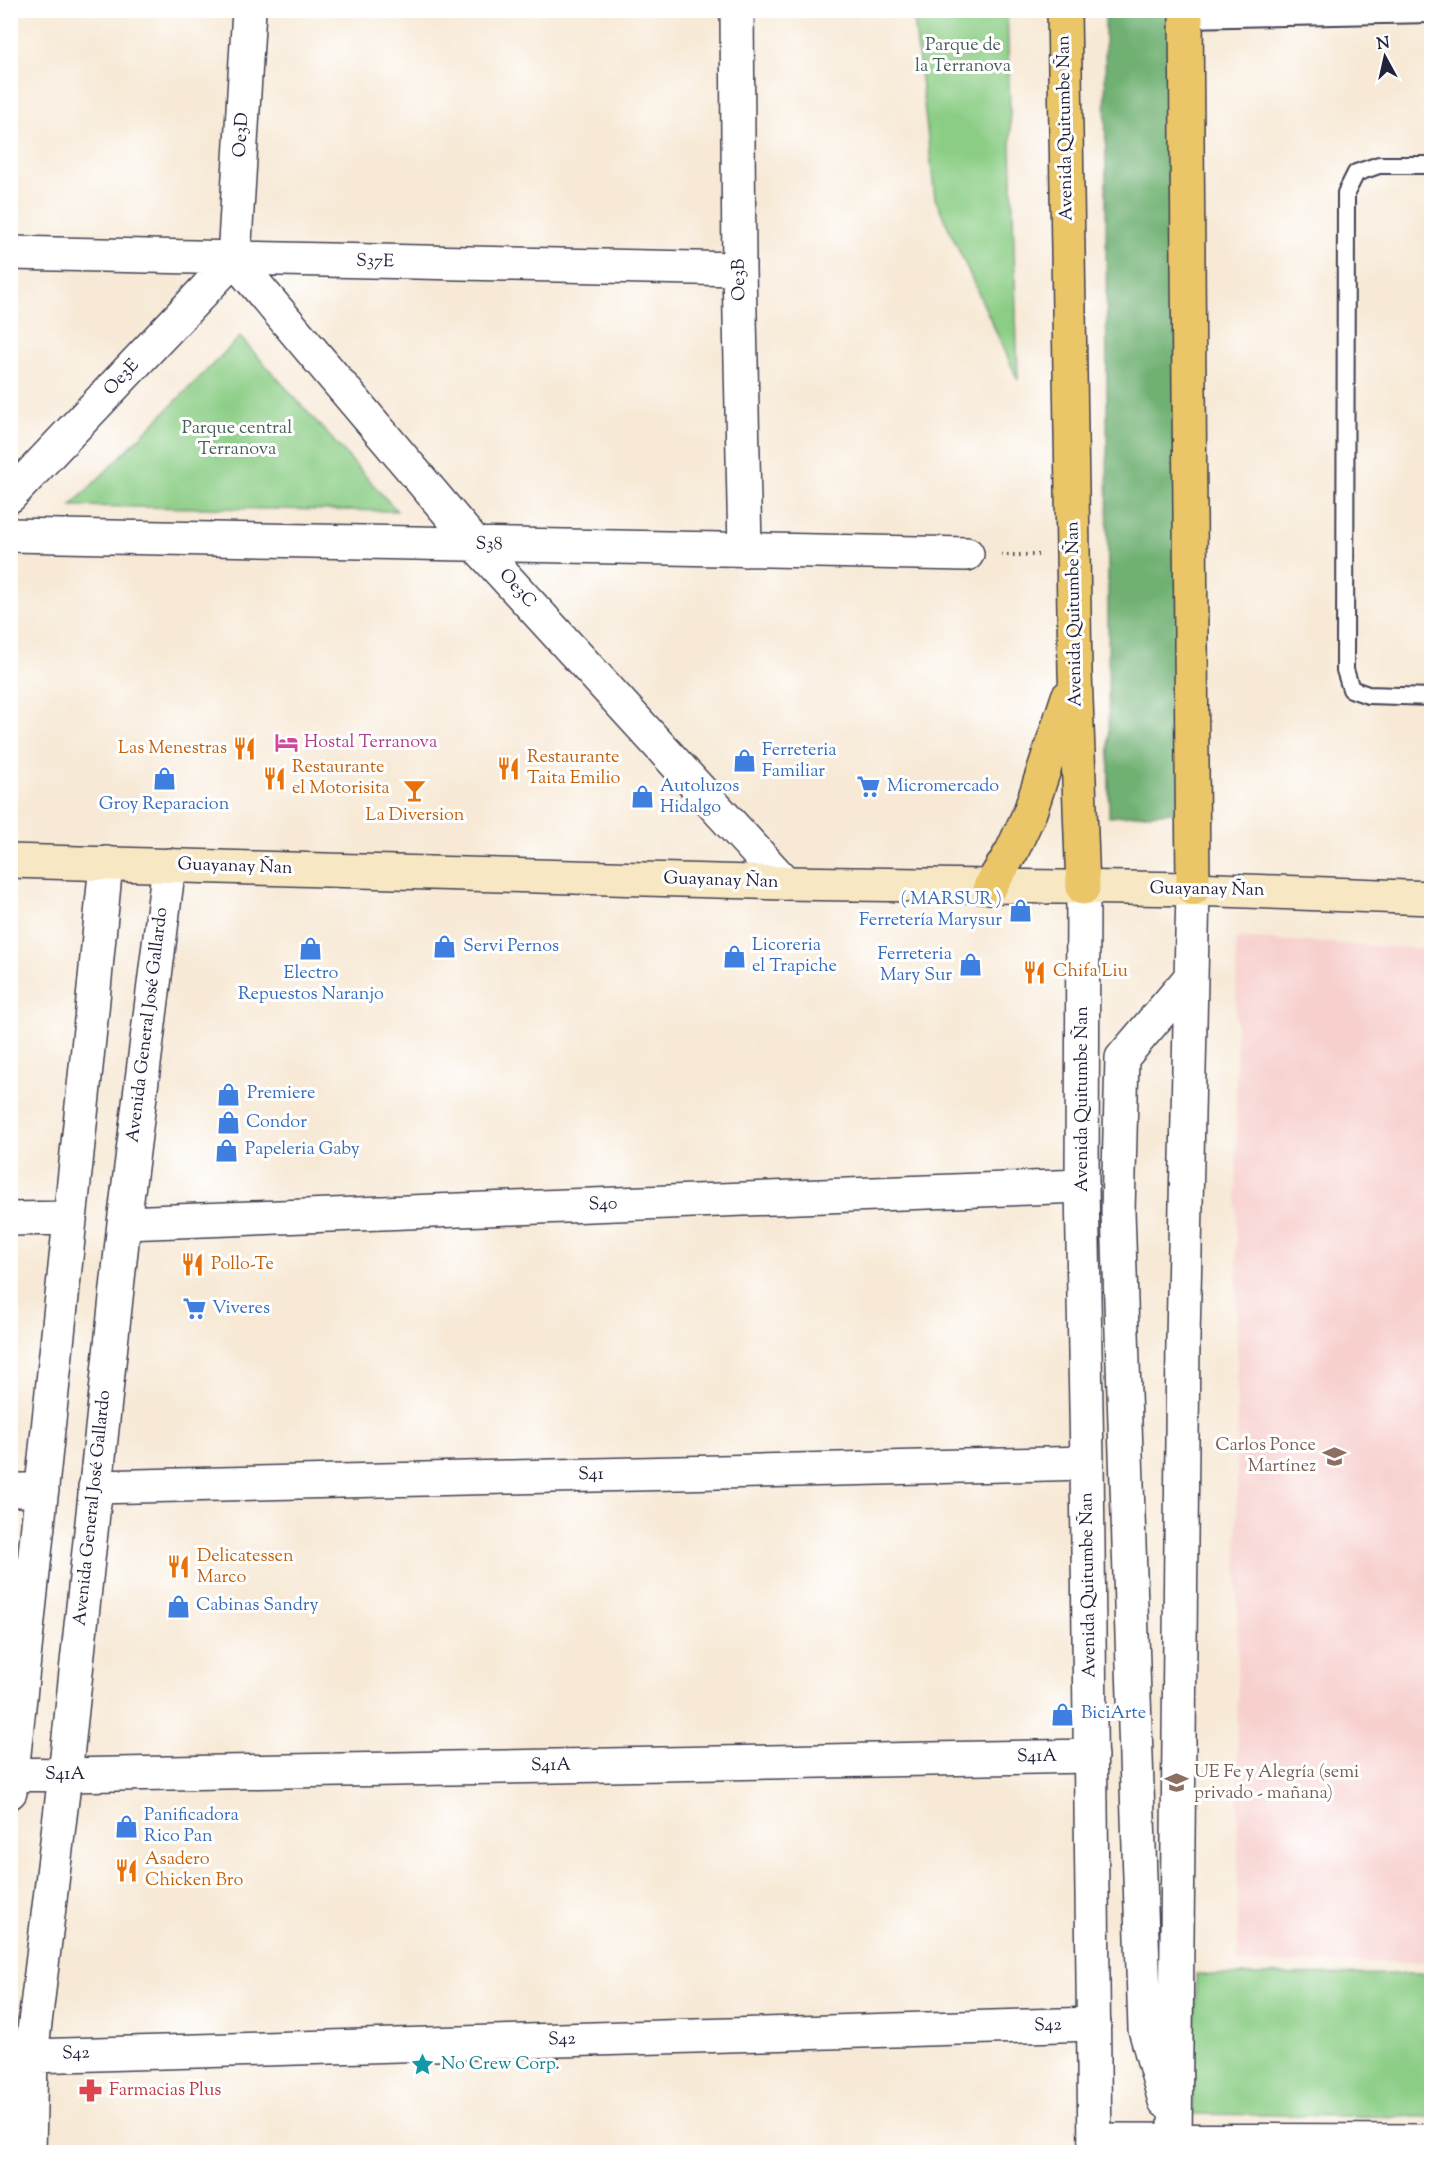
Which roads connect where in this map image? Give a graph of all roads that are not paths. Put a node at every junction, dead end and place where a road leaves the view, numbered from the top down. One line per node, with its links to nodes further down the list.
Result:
1 (249, 10): 8 (street, Oe3D)
2 (737, 10): 9 (street, Oe3B)
3 (1064, 10): 15 (main road, Avenida Quitumbe Ñan)
4 (1431, 14): 5 (lane)
5 (1186, 15): 23 (main road)
6 (1431, 165): 16 (lane)
7 (10, 254): 8 (street, S37E)
8 (234, 259): 9 (street, S37E); 10 (street, Oe3E); 12 (street, Oe3C)
9 (739, 269): 13 (street, Oe3B)
10 (10, 496)
11 (10, 535): 12 (street, S38)
12 (476, 544): 13 (street, S38); 20 (street, Oe3C)
13 (745, 550): 14 (street, S38)
14 (967, 554)
15 (1075, 672): 21 (main road); 22 (main road, Avenida Quitumbe Ñan)
16 (1431, 697)
17 (10, 861): 18 (main road, Guayanay Ñan)
18 (106, 863): 19 (main road, Guayanay Ñan); 27 (street)
19 (169, 865): 20 (main road, Guayanay Ñan); 29 (street, Avenida General José Gallardo)
20 (785, 883): 21 (main road, Guayanay Ñan)
21 (990, 887): 22 (main road, Guayanay Ñan)
22 (1083, 888): 23 (main road, Guayanay Ñan); 26 (street, Avenida Quitumbe Ñan)
23 (1193, 889): 24 (main road, Guayanay Ñan); 25 (street)
24 (1431, 898)
25 (1191, 977): 40 (street); 40 (street)
26 (1082, 1186): 29 (street, S40); 30 (street, Avenida Quitumbe Ñan)
27 (70, 1218): 28 (street); 32 (street)
28 (10, 1219)
29 (124, 1223): 31 (street, Avenida General José Gallardo)
30 (1088, 1463): 31 (street, S41); 33 (street, Avenida Quitumbe Ñan)
31 (95, 1487): 34 (street, Avenida General José Gallardo)
32 (26, 1490): 35 (street)
33 (1091, 1756): 34 (street, S41A); 36 (street, Avenida Quitumbe Ñan)
34 (65, 1775): 35 (street, S41A); 37 (street, Avenida General José Gallardo)
35 (11, 1780)
36 (1094, 2024): 37 (street, S42); 39 (street, Avenida Quitumbe Ñan)
37 (30, 2055): 41 (street, Avenida General José Gallardo)
38 (1431, 2141): 40 (street)
39 (1095, 2146): 40 (street)
40 (1175, 2146)
41 (29, 2152)

